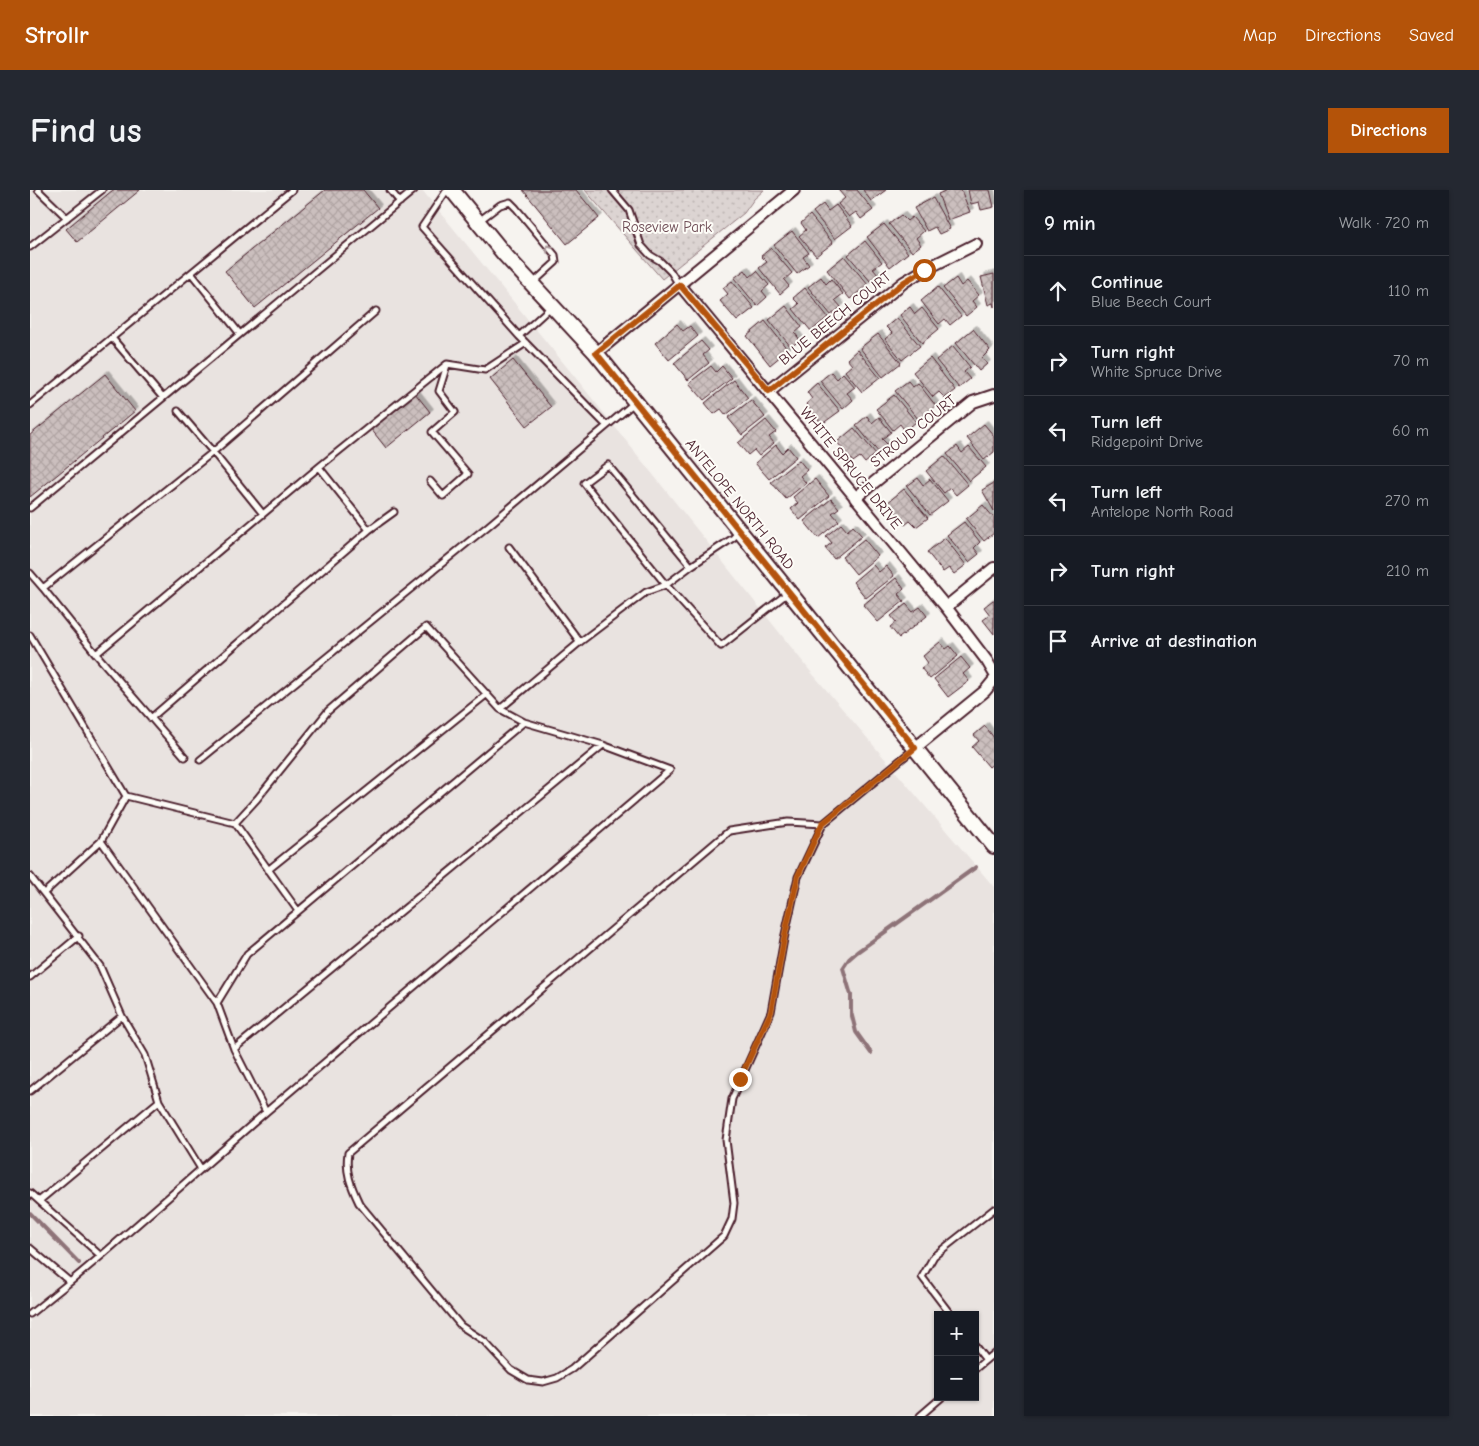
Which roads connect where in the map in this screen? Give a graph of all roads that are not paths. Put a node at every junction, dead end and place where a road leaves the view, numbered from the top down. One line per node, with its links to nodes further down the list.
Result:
1 (38, 190): 11 (lane)
2 (102, 190): 11 (lane)
3 (292, 190): 15 (lane)
4 (390, 190): 10 (lane)
5 (414, 190): 10 (lane)
6 (447, 190): 21 (lane)
7 (452, 190): 12 (main road, ANTELOPE NORTH ROAD)
8 (612, 190): 17 (lane)
9 (794, 190): 17 (street)
10 (400, 202): 20 (lane)
11 (67, 218): 14 (lane)
12 (478, 222): 16 (main road, ANTELOPE NORTH ROAD); 16 (lane, one-way to 12)
13 (976, 244): 26 (street, BLUE BEECH COURT)
14 (30, 247)
15 (191, 273): 20 (lane); 22 (lane)
16 (532, 284): 18 (main road, ANTELOPE NORTH ROAD)
17 (680, 285): 24 (street); 26 (street, WHITE SPRUCE DRIVE)
18 (552, 306): 21 (lane); 24 (main road, ANTELOPE NORTH ROAD)
19 (376, 311): 33 (lane)
20 (240, 334): 28 (lane)
21 (519, 336): 23 (lane)
22 (112, 338): 28 (lane); 30 (lane)
23 (526, 343): 25 (lane); 32 (lane)
24 (596, 353): 29 (main road, ANTELOPE NORTH ROAD)
25 (447, 364): 34 (lane); 35 (lane)
26 (769, 391): 36 (street, WHITE SPRUCE DRIVE)
27 (994, 395): 36 (street, STROUD COURT)
28 (163, 398): 37 (lane)
29 (635, 401): 32 (lane); 41 (main road, ANTELOPE NORTH ROAD)
30 (30, 405)
31 (178, 411): 33 (lane)
32 (606, 425): 62 (lane)
33 (213, 452): 39 (lane); 47 (lane)
34 (319, 467): 39 (lane); 40 (lane)
35 (430, 481)
36 (855, 498): 49 (street, WHITE SPRUCE DRIVE)
37 (30, 508)
38 (394, 512): 40 (lane)
39 (263, 514): 52 (lane)
40 (369, 530): 57 (lane)
41 (740, 531): 43 (lane); 48 (main road, ANTELOPE NORTH ROAD)
42 (509, 548): 51 (lane)
43 (691, 566): 46 (lane); 46 (lane)
44 (994, 568): 49 (street)
45 (30, 573): 47 (lane)
46 (666, 585): 48 (lane); 51 (lane)
47 (43, 588): 52 (lane)
48 (789, 592): 60 (main road, ANTELOPE NORTH ROAD)
49 (946, 607): 53 (street, WHITE SPRUCE DRIVE)
50 (30, 635): 63 (lane)
51 (580, 642): 56 (lane)
52 (96, 654): 57 (lane)
53 (994, 673)
54 (994, 680): 60 (street)
55 (486, 696): 56 (lane); 64 (lane); 68 (lane)
56 (500, 709): 58 (lane)
57 (151, 718): 61 (lane)
58 (524, 722): 59 (lane); 71 (lane)
59 (603, 745): 76 (lane); 79 (lane)
60 (915, 748): 65 (lane); 67 (main road, ANTELOPE NORTH ROAD)
61 (185, 757)
62 (200, 760)
63 (126, 796): 64 (lane); 66 (lane)
64 (234, 823): 68 (lane)
65 (822, 824): 65 (lane)
66 (101, 841): 70 (lane); 74 (lane)
67 (994, 846)
68 (268, 870): 71 (lane)
69 (30, 876): 70 (lane)
70 (44, 893): 72 (lane)
71 (298, 911): 74 (lane)
72 (78, 936): 73 (lane); 75 (lane)
73 (30, 977)
74 (217, 1004): 76 (lane)
75 (122, 1016): 77 (lane); 78 (lane)
76 (234, 1048): 79 (lane)
77 (30, 1091)
78 (159, 1101): 80 (lane); 82 (lane)
79 (266, 1112): 80 (lane)
80 (202, 1169): 85 (lane)
81 (30, 1193): 82 (lane)
82 (39, 1202): 85 (lane)
83 (994, 1209): 87 (lane)
84 (30, 1248): 86 (lane)
85 (101, 1256): 86 (lane)
86 (70, 1282): 88 (lane)
87 (948, 1311)
88 (30, 1314)
89 (979, 1351): 91 (lane)
90 (994, 1353): 91 (lane)
91 (986, 1360): 92 (lane)
92 (979, 1366)
93 (937, 1401): 94 (lane)
94 (920, 1416)

